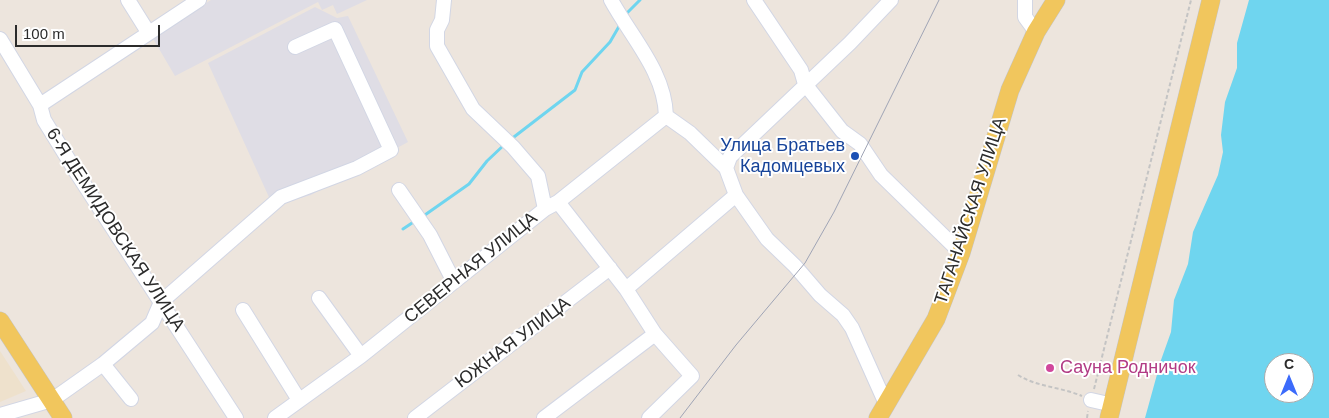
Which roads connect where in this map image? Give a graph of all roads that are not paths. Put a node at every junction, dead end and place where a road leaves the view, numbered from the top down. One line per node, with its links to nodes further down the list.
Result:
1 (128, 0): 10 (street)
2 (199, 0): 10 (street)
3 (444, 0): 21 (street)
4 (611, 0): 16 (street)
5 (754, 0): 14 (street)
6 (891, 0): 14 (street)
7 (1025, 0): 11 (street)
8 (1056, 0): 11 (main road, ТАГАНАЙСКАЯ УЛИЦА)
9 (1211, 0): 38 (main road)
10 (148, 32): 15 (street)
11 (1036, 32): 22 (main road, ТАГАНАЙСКАЯ УЛИЦА)
12 (0, 39): 15 (street, 6-Я ДЕМИДОВСКАЯ УЛИЦА)
13 (295, 47): 27 (street)
14 (805, 84): 17 (street); 22 (street)
15 (40, 105): 27 (street, 6-Я ДЕМИДОВСКАЯ УЛИЦА)
16 (666, 116): 17 (street); 20 (street, СЕВЕРНАЯ УЛИЦА)
17 (726, 168): 19 (street)
18 (399, 190): 24 (street)
19 (736, 195): 25 (street); 37 (street)
20 (558, 202): 21 (street, СЕВЕРНАЯ УЛИЦА); 23 (street)
21 (545, 209): 24 (street, СЕВЕРНАЯ УЛИЦА)
22 (961, 253): 37 (main road, ТАГАНАЙСКАЯ УЛИЦА)
23 (610, 268): 25 (street); 43 (street, ЮЖНАЯ УЛИЦА)
24 (454, 282): 31 (street, СЕВЕРНАЯ УЛИЦА)
25 (626, 289): 30 (street)
26 (319, 298): 31 (street)
27 (161, 302): 32 (street); 41 (street, 6-Я ДЕМИДОВСКАЯ УЛИЦА)
28 (243, 310): 35 (street)
29 (0, 321): 34 (main road)
30 (655, 334): 44 (street); 45 (street)
31 (360, 356): 35 (street, СЕВЕРНАЯ УЛИЦА)
32 (103, 364): 33 (street); 34 (street)
33 (131, 398)
34 (52, 400): 39 (street); 40 (main road)
35 (299, 400): 42 (street, СЕВЕРНАЯ УЛИЦА)
36 (1091, 400): 38 (street)
37 (882, 411)
38 (1111, 411)
39 (9, 415)
40 (63, 418)
41 (236, 418)
42 (275, 418)
43 (414, 418)
44 (544, 418)
45 (649, 418)

